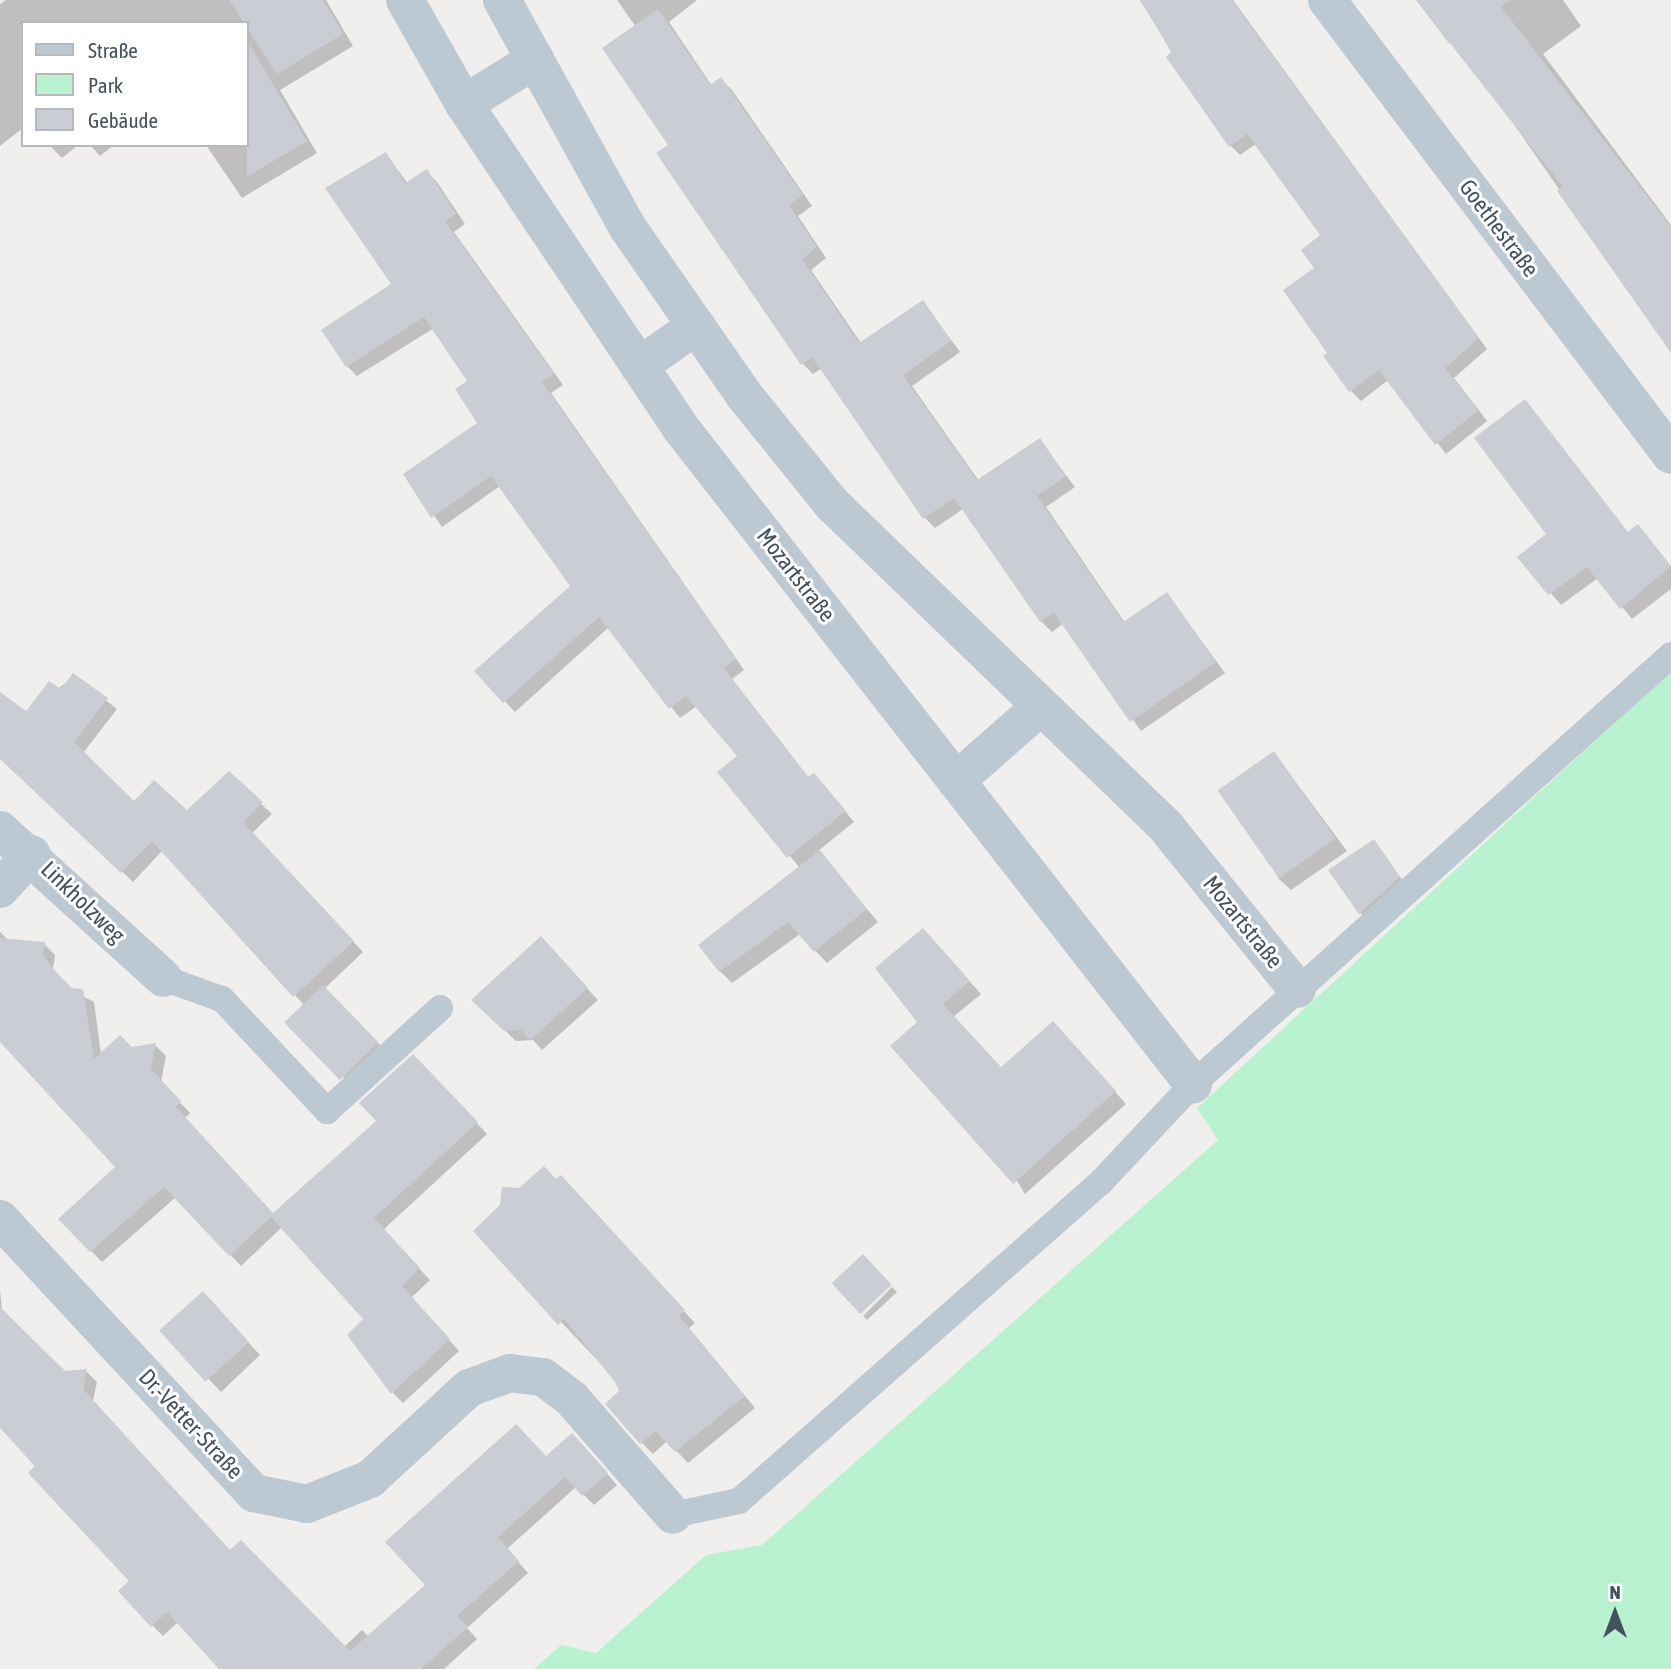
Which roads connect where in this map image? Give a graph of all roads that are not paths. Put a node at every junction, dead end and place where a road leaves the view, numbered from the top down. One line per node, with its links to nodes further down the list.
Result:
1 (405, 0): 5 (street, Mozartstraße)
2 (502, 0): 4 (street, Mozartstraße)
3 (1327, 0): 8 (street, Goethestraße)
4 (535, 60): 5 (street); 6 (street, Mozartstraße)
5 (464, 104): 7 (street, Mozartstraße)
6 (696, 326): 7 (street); 10 (street, Mozartstraße)
7 (639, 366): 11 (street, Mozartstraße)
8 (1671, 455)
9 (1671, 655): 16 (lane)
10 (1041, 706): 11 (street); 16 (street, Mozartstraße)
11 (956, 781): 18 (street, Mozartstraße)
12 (0, 830): 13 (street, Linkholzweg)
13 (32, 854): 14 (street); 15 (street, Linkholzweg)
14 (0, 889)
15 (163, 978): 17 (lane)
16 (1297, 989): 18 (lane)
17 (440, 1008)
18 (1193, 1084): 20 (lane)
19 (0, 1219): 20 (street, Dr.-Vetter-Straße)
20 (673, 1515)

